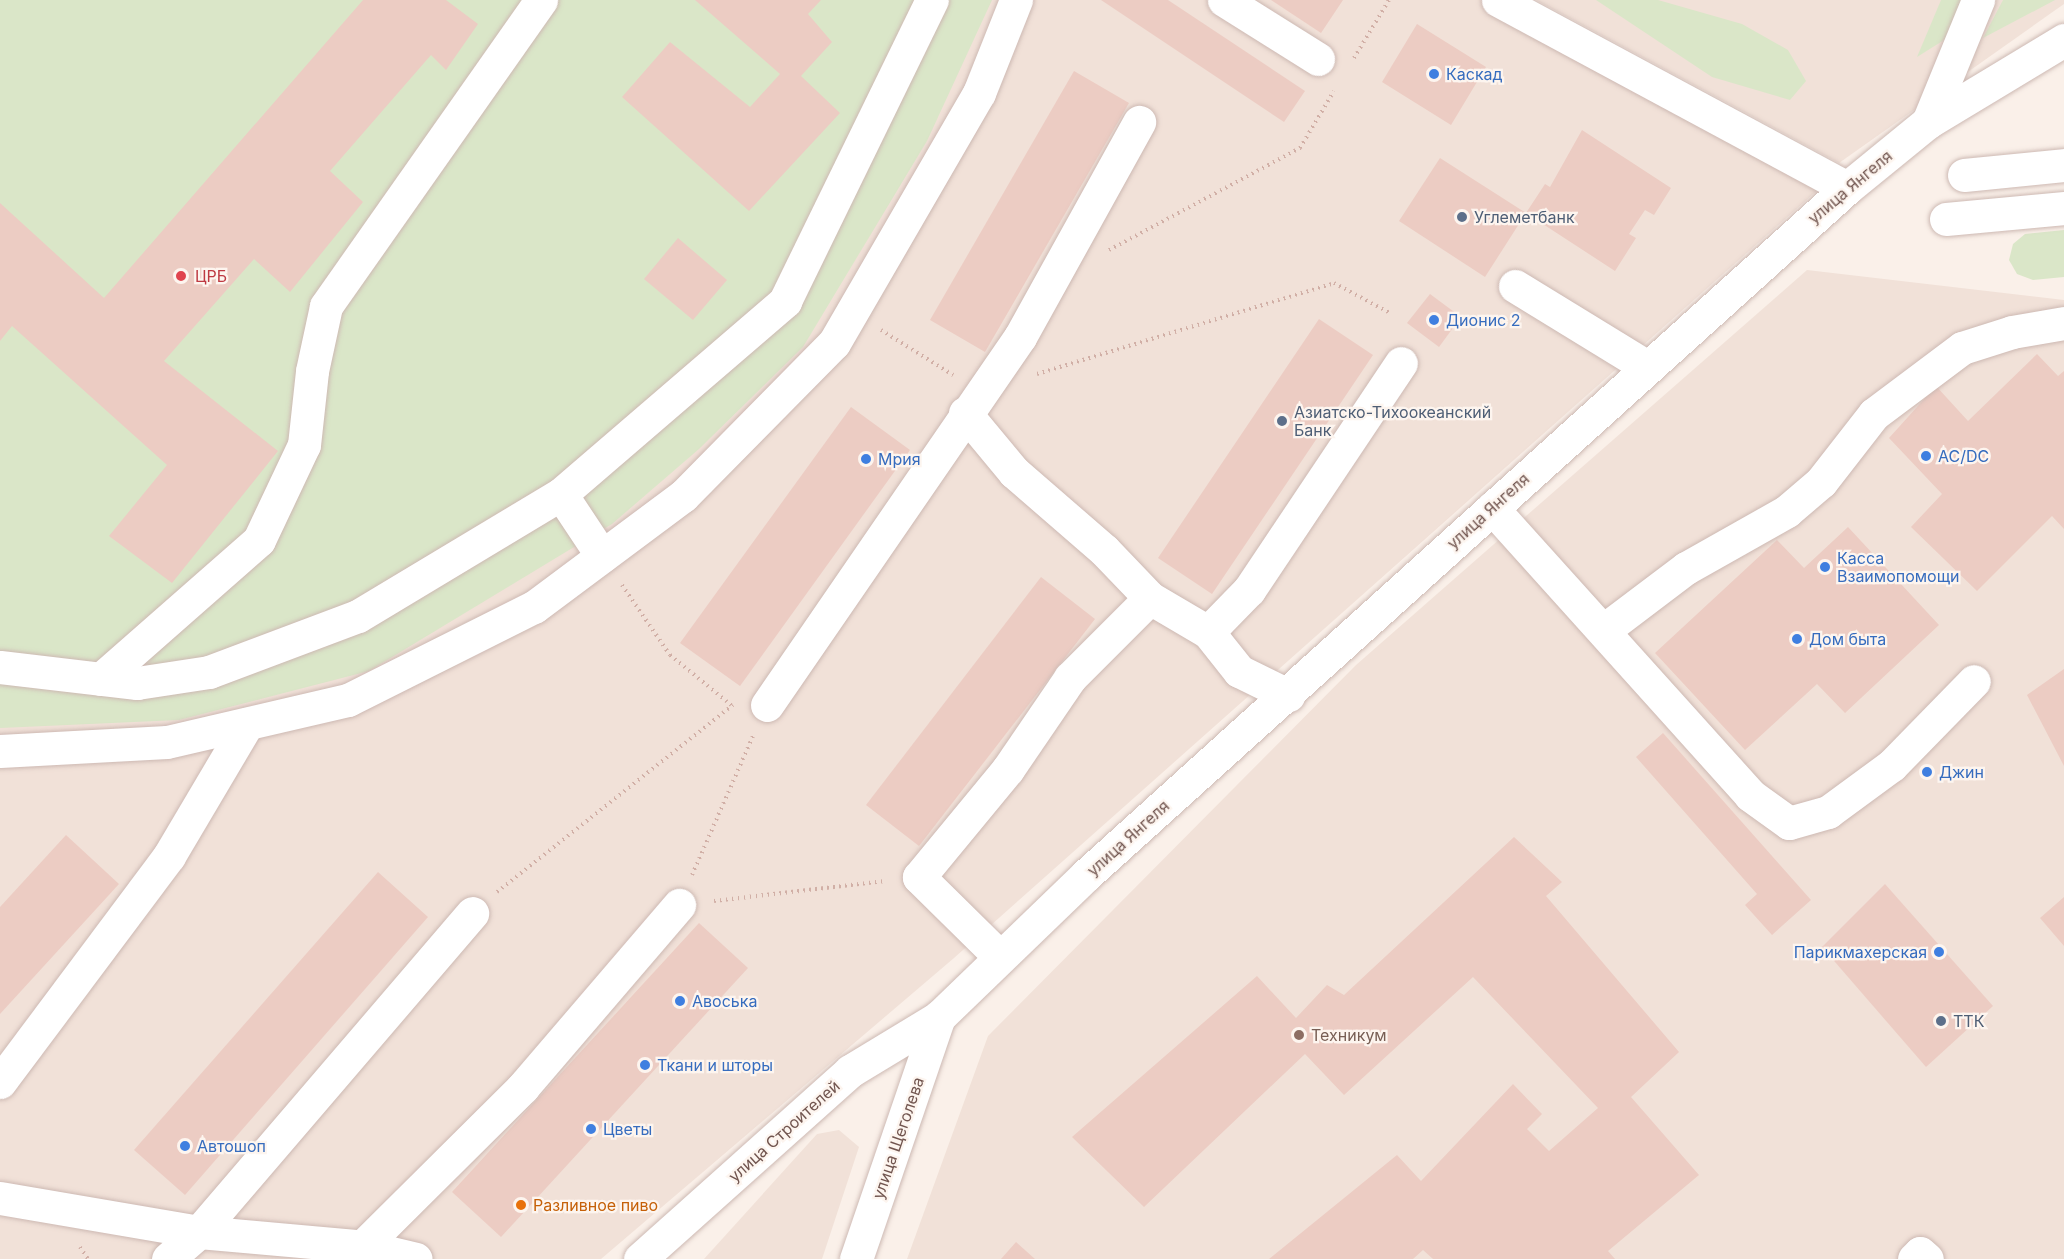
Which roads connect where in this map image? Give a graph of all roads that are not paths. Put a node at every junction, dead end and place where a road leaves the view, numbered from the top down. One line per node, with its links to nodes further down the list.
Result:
1 (541, 0): 28 (street)
2 (932, 0): 21 (street)
3 (1016, 0): 23 (street)
4 (1224, 0): 8 (street)
5 (1498, 0): 13 (street)
6 (1978, 0): 10 (street)
7 (2064, 40): 10 (street, улица Янгеля)
8 (1333, 64)
9 (1139, 122): 20 (street)
10 (1928, 122): 13 (street, улица Янгеля)
11 (2064, 165): 12 (street)
12 (1964, 175)
13 (1846, 188): 19 (street, улица Янгеля)
14 (2064, 208): 15 (street)
15 (1946, 219)
16 (1515, 286): 19 (street)
17 (2064, 323): 25 (street)
18 (1401, 363): 26 (street)
19 (1647, 367): 22 (street, улица Янгеля)
20 (973, 402): 24 (street); 31 (street)
21 (561, 494): 23 (street); 28 (street)
22 (1492, 508): 25 (street); 30 (street, улица Янгеля)
23 (602, 556): 32 (street)
24 (1150, 598): 26 (street); 36 (street)
25 (1604, 630): 29 (street)
26 (1208, 632): 30 (street)
27 (0, 667): 28 (street)
28 (101, 679)
29 (1974, 681)
30 (1288, 694): 36 (street, улица Янгеля)
31 (766, 705)
32 (247, 724): 33 (street); 38 (street)
33 (0, 751)
34 (679, 905): 41 (street)
35 (472, 913): 40 (street)
36 (1000, 957): 37 (street, улица Янгеля)
37 (939, 1017): 44 (street, улица Строителей); 45 (street, улица Щеголева)
38 (0, 1082)
39 (0, 1198): 40 (street)
40 (199, 1232): 41 (street); 42 (street)
41 (358, 1253): 43 (street)
42 (168, 1259)
43 (416, 1259)
44 (640, 1259)
45 (856, 1259)
46 (1914, 1259): 47 (street)
47 (1927, 1259)

